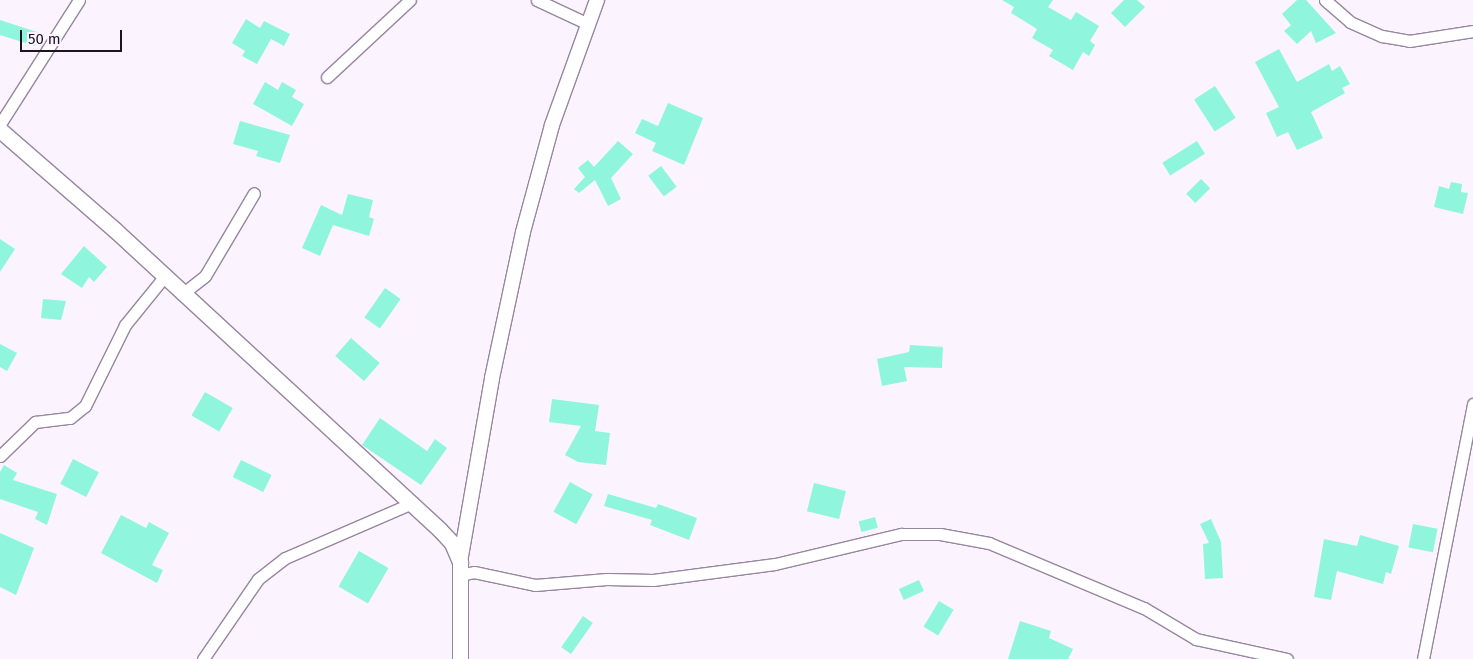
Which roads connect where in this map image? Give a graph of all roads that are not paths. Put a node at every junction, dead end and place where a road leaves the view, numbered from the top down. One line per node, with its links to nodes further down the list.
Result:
1 (79, 0): 9 (street)
2 (410, 0): 8 (street)
3 (536, 0): 6 (street)
4 (597, 0): 6 (street)
5 (1325, 0): 7 (street)
6 (586, 23): 17 (street)
7 (1473, 31)
8 (327, 77)
9 (0, 124)
10 (0, 130): 12 (main road)
11 (254, 193): 13 (street)
12 (164, 277): 13 (main road); 15 (street)
13 (182, 294): 16 (main road)
14 (1473, 404): 22 (street)
15 (0, 456)
16 (412, 503): 17 (main road); 19 (street)
17 (460, 562): 18 (main road)
18 (458, 583): 20 (main road); 21 (street)
19 (203, 659)
20 (460, 659)
21 (1287, 659)
22 (1423, 659)

